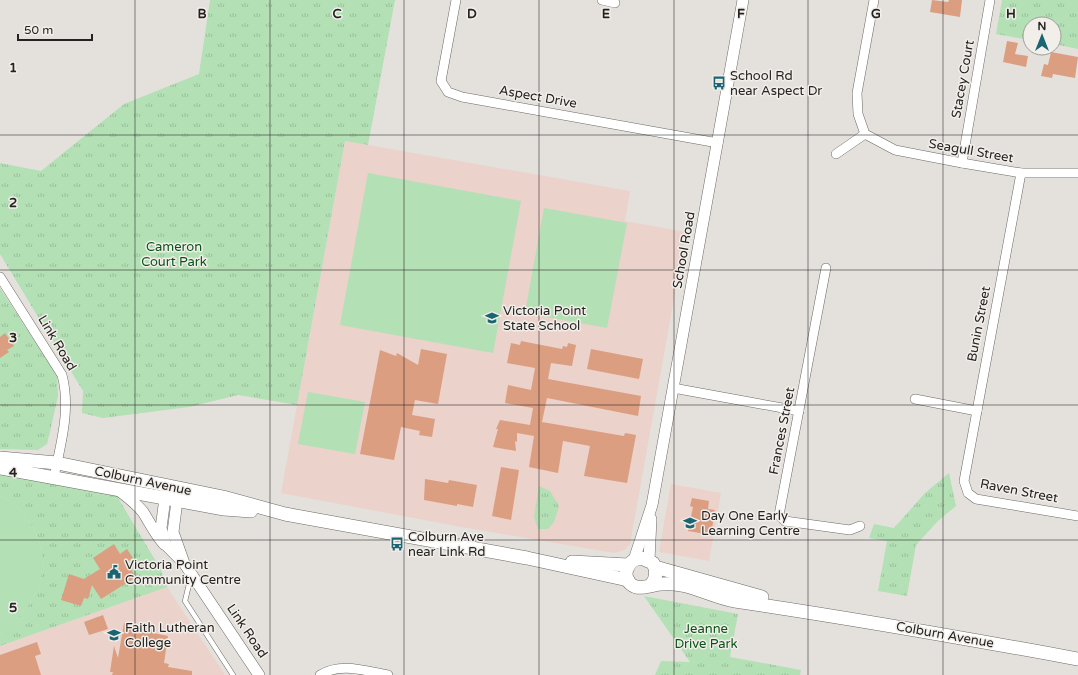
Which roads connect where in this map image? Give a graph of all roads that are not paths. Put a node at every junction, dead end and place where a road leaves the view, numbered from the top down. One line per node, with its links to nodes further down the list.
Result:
1 (456, 0): 8 (street, Aspect Drive)
2 (602, 0): 6 (street)
3 (743, 0): 8 (street, School Road)
4 (874, 0): 7 (street)
5 (990, 0): 10 (street, Stacey Court)
6 (615, 2)
7 (865, 134): 9 (street); 10 (street, Seagull Street)
8 (718, 143): 15 (street, School Road)
9 (836, 154)
10 (962, 163): 11 (street, Seagull Street)
11 (1021, 173): 12 (street, Seagull Street); 18 (street, Bunin Street)
12 (1078, 173)
13 (826, 268): 17 (street, Frances Street)
14 (0, 277): 20 (street, Link Road)
15 (673, 388): 17 (street); 26 (street, School Road)
16 (915, 399): 18 (street)
17 (799, 411): 28 (street, Frances Street)
18 (977, 411): 23 (street, Bunin Street)
19 (0, 458): 20 (main road, Colburn Avenue)
20 (56, 463): 22 (street, Link Road); 25 (main road, Colburn Avenue)
21 (0, 468): 22 (main road, Colburn Avenue)
22 (54, 477): 24 (main road, Colburn Avenue)
23 (964, 481): 27 (street, Raven Street)
24 (116, 489): 25 (main road, Colburn Avenue); 29 (street, Link Road)
25 (172, 493): 29 (street); 30 (main road, Colburn Avenue); 32 (street, Link Road)
26 (652, 505): 31 (street, School Road); 33 (street, School Road)
27 (1078, 516)
28 (860, 526)
29 (166, 546): 32 (street, Link Road)
30 (538, 561): 31 (main road, Colburn Avenue); 35 (main road, Colburn Avenue)
31 (631, 562): 33 (main road, Colburn Avenue); 35 (main road)
32 (184, 563): 34 (street, Link Road)
33 (652, 564): 36 (main road); 37 (main road, Colburn Avenue)
34 (191, 573): 39 (lane); 40 (street, Link Road)
35 (628, 580): 36 (main road, Colburn Avenue)
36 (651, 584): 37 (main road, Colburn Avenue)
37 (812, 611): 38 (main road, Colburn Avenue)
38 (1078, 658)
39 (233, 675)
40 (259, 675)
41 (320, 675): 42 (street)
42 (388, 675)

